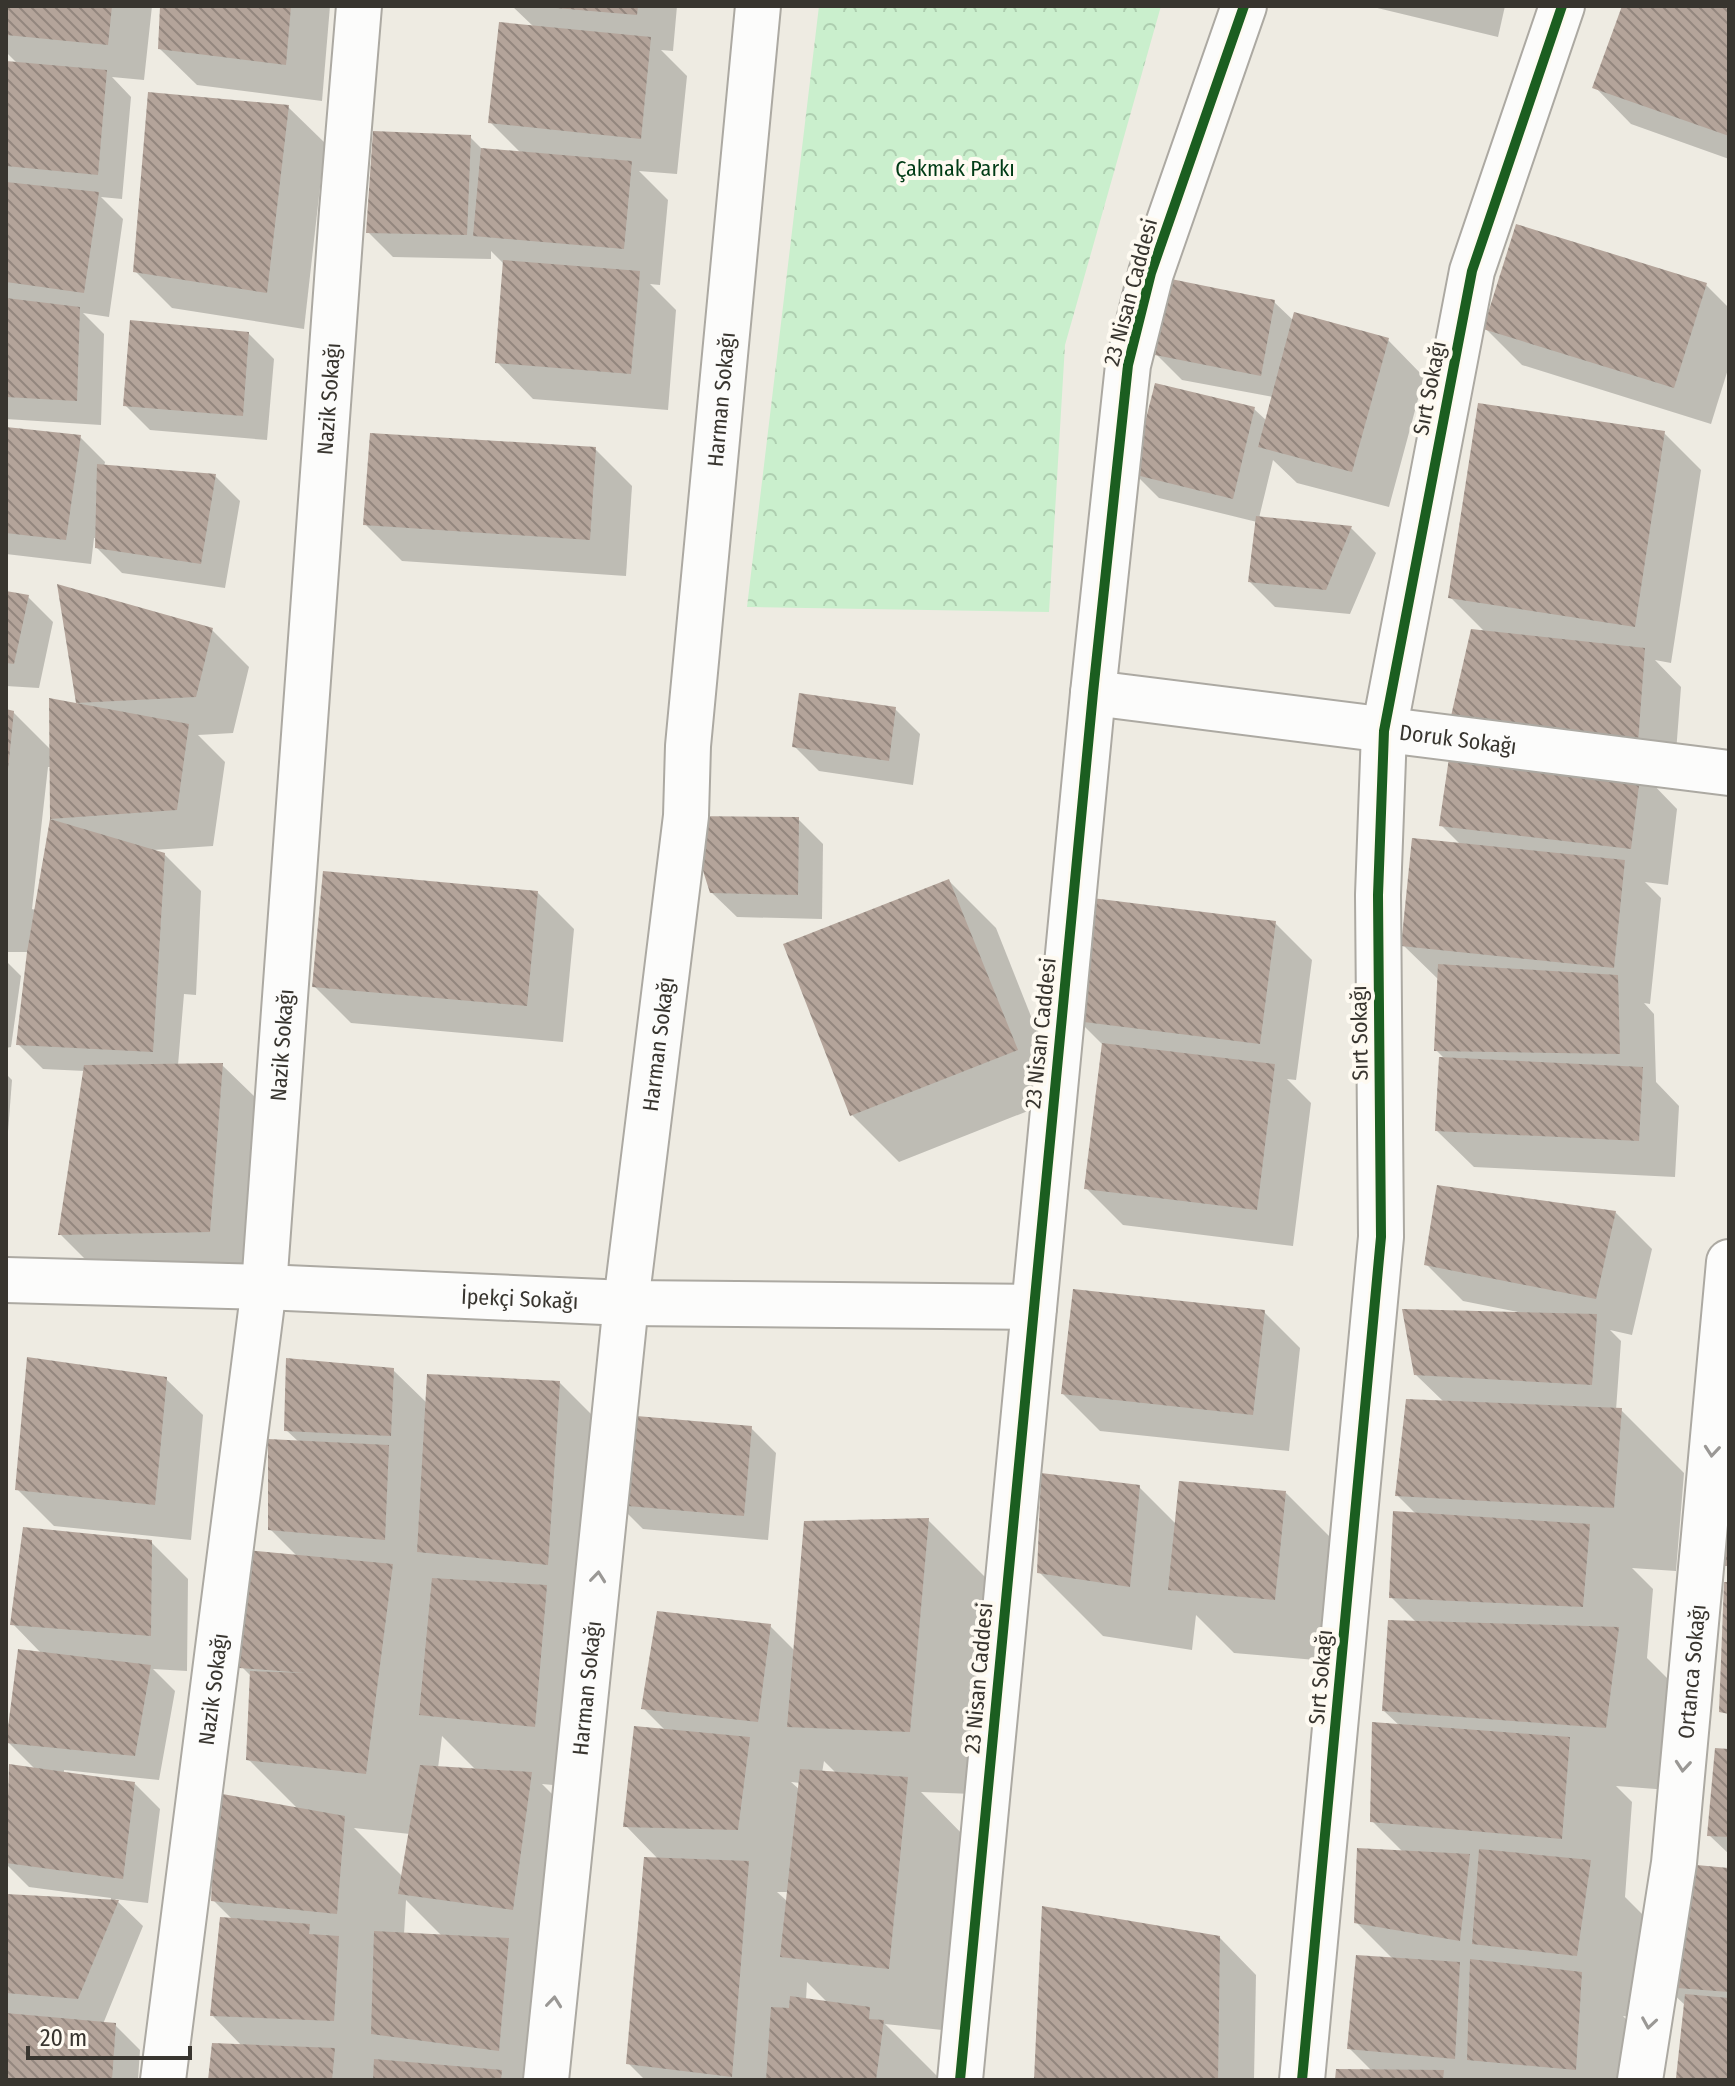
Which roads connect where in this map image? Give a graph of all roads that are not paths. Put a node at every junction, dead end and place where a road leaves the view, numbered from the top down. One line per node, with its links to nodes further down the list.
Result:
1 (359, 6): 10 (street, Nazik Sokağı)
2 (758, 6): 11 (street, Harman Sokağı)
3 (1244, 6): 5 (street, 23 Nisan Caddesi)
4 (1562, 6): 6 (street, Sırt Sokağı)
5 (1093, 693): 6 (street, Doruk Sokağı); 12 (street, 23 Nisan Caddesi)
6 (1384, 731): 7 (street, Doruk Sokağı); 16 (street, Sırt Sokağı)
7 (1729, 773)
8 (1729, 1262): 17 (street, Ortanca Sokağı, one-way to 17)
9 (6, 1280): 10 (street, İpekçi Sokağı)
10 (264, 1287): 11 (street, İpekçi Sokağı); 13 (street, Nazik Sokağı)
11 (626, 1303): 12 (street, İpekçi Sokağı); 14 (street, Harman Sokağı, one-way to 11)
12 (1034, 1307): 15 (street, 23 Nisan Caddesi)
13 (163, 2080)
14 (546, 2080)
15 (960, 2080)
16 (1302, 2080)
17 (1640, 2080)

